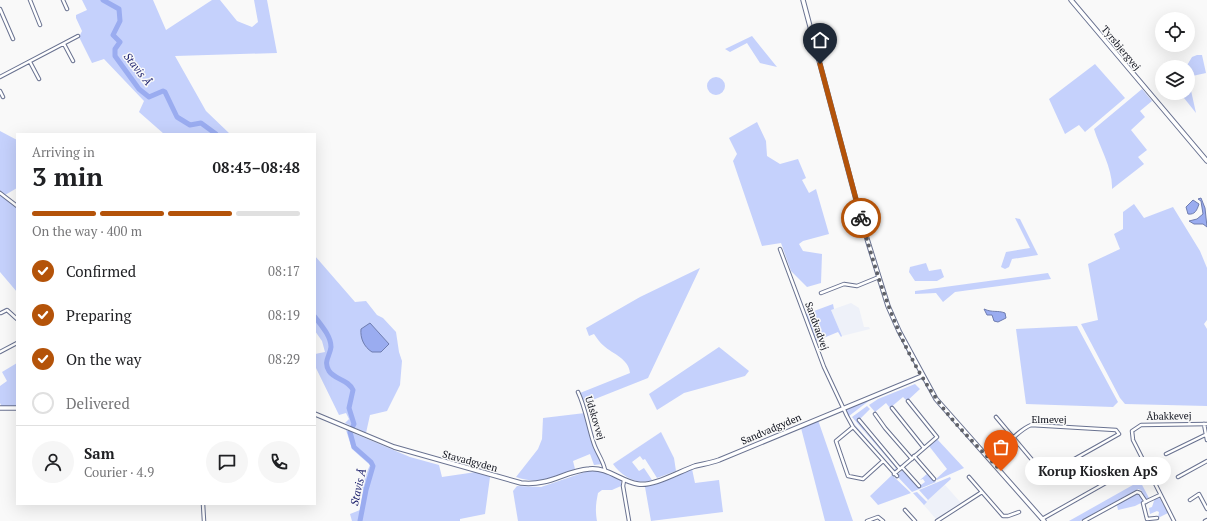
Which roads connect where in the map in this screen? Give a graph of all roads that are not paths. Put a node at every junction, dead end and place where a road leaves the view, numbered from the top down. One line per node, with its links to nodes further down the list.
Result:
1 (30, 0): 7 (street)
2 (63, 0): 6 (street)
3 (803, 0): 21 (street)
4 (1071, 0): 17 (street, Tyrsbjergvej)
5 (0, 9): 9 (street)
6 (67, 9)
7 (40, 24)
8 (78, 36): 10 (street)
9 (13, 39)
10 (64, 44): 11 (street); 12 (street)
11 (73, 61)
12 (30, 62): 13 (street); 14 (street)
13 (0, 77)
14 (39, 79)
15 (0, 91): 16 (street)
16 (3, 97)
17 (1207, 161)
18 (0, 193): 19 (street)
19 (16, 205)
20 (780, 249): 32 (street, Sandvadvej)
21 (879, 277): 22 (street); 27 (street)
22 (821, 293)
23 (1, 313): 24 (street)
24 (16, 318)
25 (16, 344): 26 (street)
26 (0, 352)
27 (922, 376): 32 (street, Sandvadgyden); 46 (street)
28 (578, 392): 51 (street, Udskovvej)
29 (908, 401): 43 (street)
30 (0, 408): 31 (street)
31 (16, 408)
32 (843, 408): 39 (street, Sandvadvej); 54 (street, Sandvadgyden)
33 (892, 408): 43 (street)
34 (316, 414): 51 (street, Stavadgyden)
35 (876, 414): 45 (street)
36 (996, 417): 41 (street)
37 (859, 420): 50 (street)
38 (1206, 424): 40 (street); 58 (street, Åbakkevej)
39 (853, 427): 47 (street, Sandvadvej); 47 (street)
40 (1205, 435): 42 (street); 44 (street)
41 (1014, 438): 41 (street, Elmevej); 46 (street, Elmevej)
42 (1207, 440)
43 (924, 448): 45 (street)
44 (1166, 454)
45 (913, 457): 50 (street); 55 (street)
46 (990, 460): 66 (street)
47 (883, 461): 50 (street, Sandvadvej)
48 (1207, 461): 52 (street)
49 (1140, 466): 66 (street)
50 (901, 468): 56 (street)
51 (605, 470): 54 (street, Stavadgyden)
52 (1178, 477)
53 (969, 478): 57 (street)
54 (624, 479): 68 (street)
55 (934, 479)
56 (918, 486)
57 (982, 492): 64 (street); 72 (street)
58 (1160, 495): 60 (street); 74 (street, Åbakkevej)
59 (1190, 500): 62 (street)
60 (1146, 502): 65 (street); 73 (street)
61 (203, 505): 67 (street)
62 (1207, 509)
63 (905, 510): 71 (street)
64 (1019, 512)
65 (1157, 518)
66 (1044, 520)
67 (204, 521)
68 (629, 521)
69 (867, 521): 70 (street)
70 (883, 521)
71 (915, 521)
72 (937, 521)
73 (1084, 521)
74 (1174, 521)

